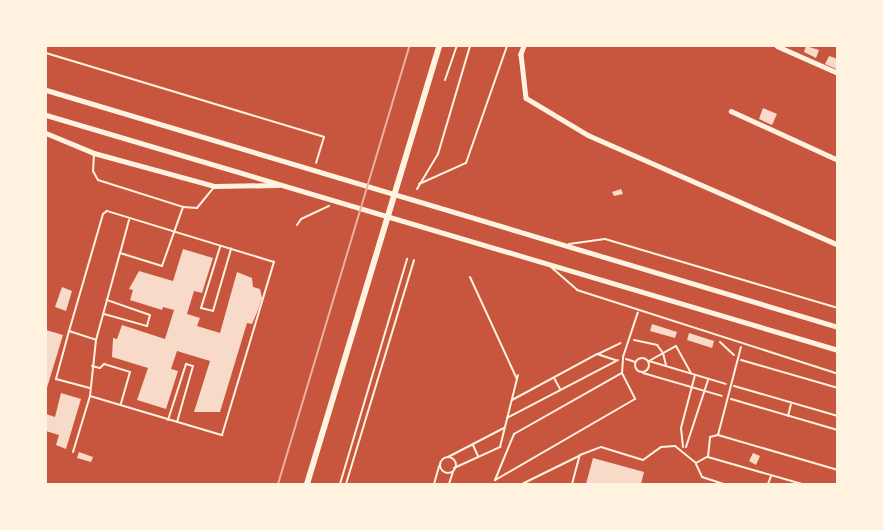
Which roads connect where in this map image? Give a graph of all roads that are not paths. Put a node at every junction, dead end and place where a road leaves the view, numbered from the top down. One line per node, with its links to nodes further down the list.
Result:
1 (439, 46): 13 (main road)
2 (524, 46): 20 (street)
3 (777, 46): 4 (street)
4 (838, 73)
5 (46, 90): 13 (street)
6 (731, 111): 10 (street)
7 (46, 115): 11 (street)
8 (46, 133): 9 (street)
9 (94, 153): 12 (street); 14 (lane)
10 (838, 160)
11 (288, 185): 12 (street); 15 (street)
12 (215, 186): 14 (lane)
13 (395, 194): 15 (main road); 18 (street)
14 (183, 206): 17 (lane)
15 (388, 215): 23 (street); 49 (main road)
16 (129, 218): 17 (lane); 22 (lane); 29 (lane)
17 (172, 231): 19 (lane); 22 (lane)
18 (563, 245): 25 (lane); 28 (street)
19 (220, 246): 21 (lane); 21 (lane)
20 (838, 246)
21 (231, 249): 40 (lane)
22 (120, 253): 24 (lane)
23 (545, 262): 26 (lane); 32 (street)
24 (107, 300): 27 (lane); 27 (lane)
25 (838, 308)
26 (638, 312): 31 (lane); 34 (lane)
27 (103, 313): 30 (lane)
28 (838, 327)
29 (69, 331): 30 (lane); 36 (lane)
30 (96, 340): 33 (lane)
31 (742, 345): 35 (lane); 41 (lane)
32 (838, 350)
33 (92, 366): 36 (lane); 38 (lane)
34 (622, 373): 48 (lane); 48 (lane)
35 (838, 374)
36 (91, 389): 37 (lane)
37 (90, 396): 38 (lane); 42 (lane)
38 (121, 405): 39 (lane)
39 (168, 420): 40 (lane); 40 (lane)
40 (177, 423)
41 (718, 435): 44 (lane); 46 (lane)
42 (73, 452)
43 (580, 455): 45 (lane); 51 (lane); 52 (lane)
44 (708, 457): 45 (lane); 47 (lane)
45 (696, 463): 53 (lane)
46 (838, 470)
47 (771, 475): 54 (lane); 55 (lane)
48 (495, 480): 50 (lane)
49 (307, 485)
50 (493, 485)
51 (522, 485)
52 (572, 485)
53 (723, 485)
54 (768, 485)
55 (803, 485)

